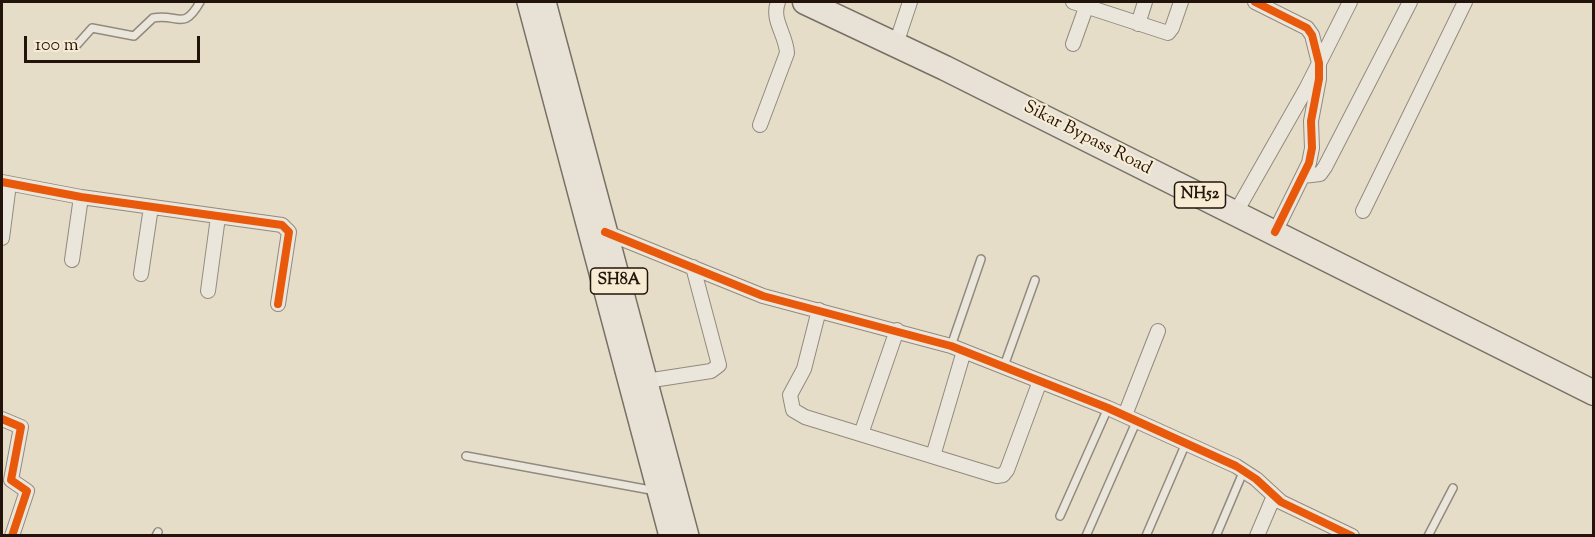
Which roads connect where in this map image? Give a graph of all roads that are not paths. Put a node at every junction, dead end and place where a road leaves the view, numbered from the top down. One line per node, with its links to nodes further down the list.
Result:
1 (200, 2): 18 (lane)
2 (528, 2): 55 (main road, SH8A)
3 (545, 2): 28 (main road, SH8A)
4 (778, 2): 20 (street)
5 (806, 2): 16 (highway, Sikar Bypass Road / NH52)
6 (910, 2): 16 (street)
7 (1073, 2): 14 (street)
8 (1145, 2): 15 (street)
9 (1181, 2): 15 (street)
10 (1255, 2): 19 (street)
11 (1350, 2): 19 (street)
12 (1410, 2): 21 (street)
13 (1465, 2): 25 (street)
14 (1088, 4): 15 (street); 17 (street)
15 (1138, 24)
16 (896, 44): 26 (highway, Sikar Bypass Road / NH52)
17 (1073, 44)
18 (75, 47)
19 (1319, 63): 21 (street); 26 (street)
20 (760, 125)
21 (1303, 176): 29 (street)
22 (5, 183): 23 (street); 30 (street)
23 (81, 197): 24 (street); 32 (street)
24 (151, 207): 27 (street); 34 (street)
25 (1364, 211)
26 (1236, 212): 29 (highway, Sikar Bypass Road / NH52)
27 (218, 217): 36 (street); 37 (street)
28 (605, 232): 33 (street); 43 (main road, SH8A)
29 (1275, 232): 45 (highway, Sikar Bypass Road / NH52)
30 (2, 238)
31 (981, 259): 41 (lane)
32 (72, 260)
33 (693, 267): 38 (street); 43 (street)
34 (141, 274)
35 (1035, 280): 42 (lane)
36 (208, 291)
37 (278, 304)
38 (819, 310): 39 (street); 49 (street)
39 (897, 330): 41 (street); 49 (street)
40 (1158, 331): 47 (street)
41 (958, 349): 42 (street); 52 (street)
42 (1004, 366): 44 (street)
43 (646, 381): 61 (main road, SH8A)
44 (1040, 381): 46 (street); 52 (street)
45 (1592, 389)
46 (1108, 408): 47 (street); 57 (lane)
47 (1131, 418): 50 (street); 62 (lane)
48 (2, 419): 59 (street)
49 (861, 434): 52 (street)
50 (1186, 443): 53 (street); 63 (lane)
51 (466, 456): 55 (lane)
52 (933, 456)
53 (1244, 470): 56 (street); 64 (lane)
54 (1453, 488): 67 (lane)
55 (658, 491): 60 (main road, SH8A)
56 (1274, 496): 58 (street); 65 (street)
57 (1060, 516)
58 (1326, 530): 66 (street)
59 (12, 536)
60 (670, 536)
61 (688, 536)
62 (1086, 536)
63 (1146, 536)
64 (1216, 536)
65 (1257, 536)
66 (1352, 536)
67 (1428, 536)

